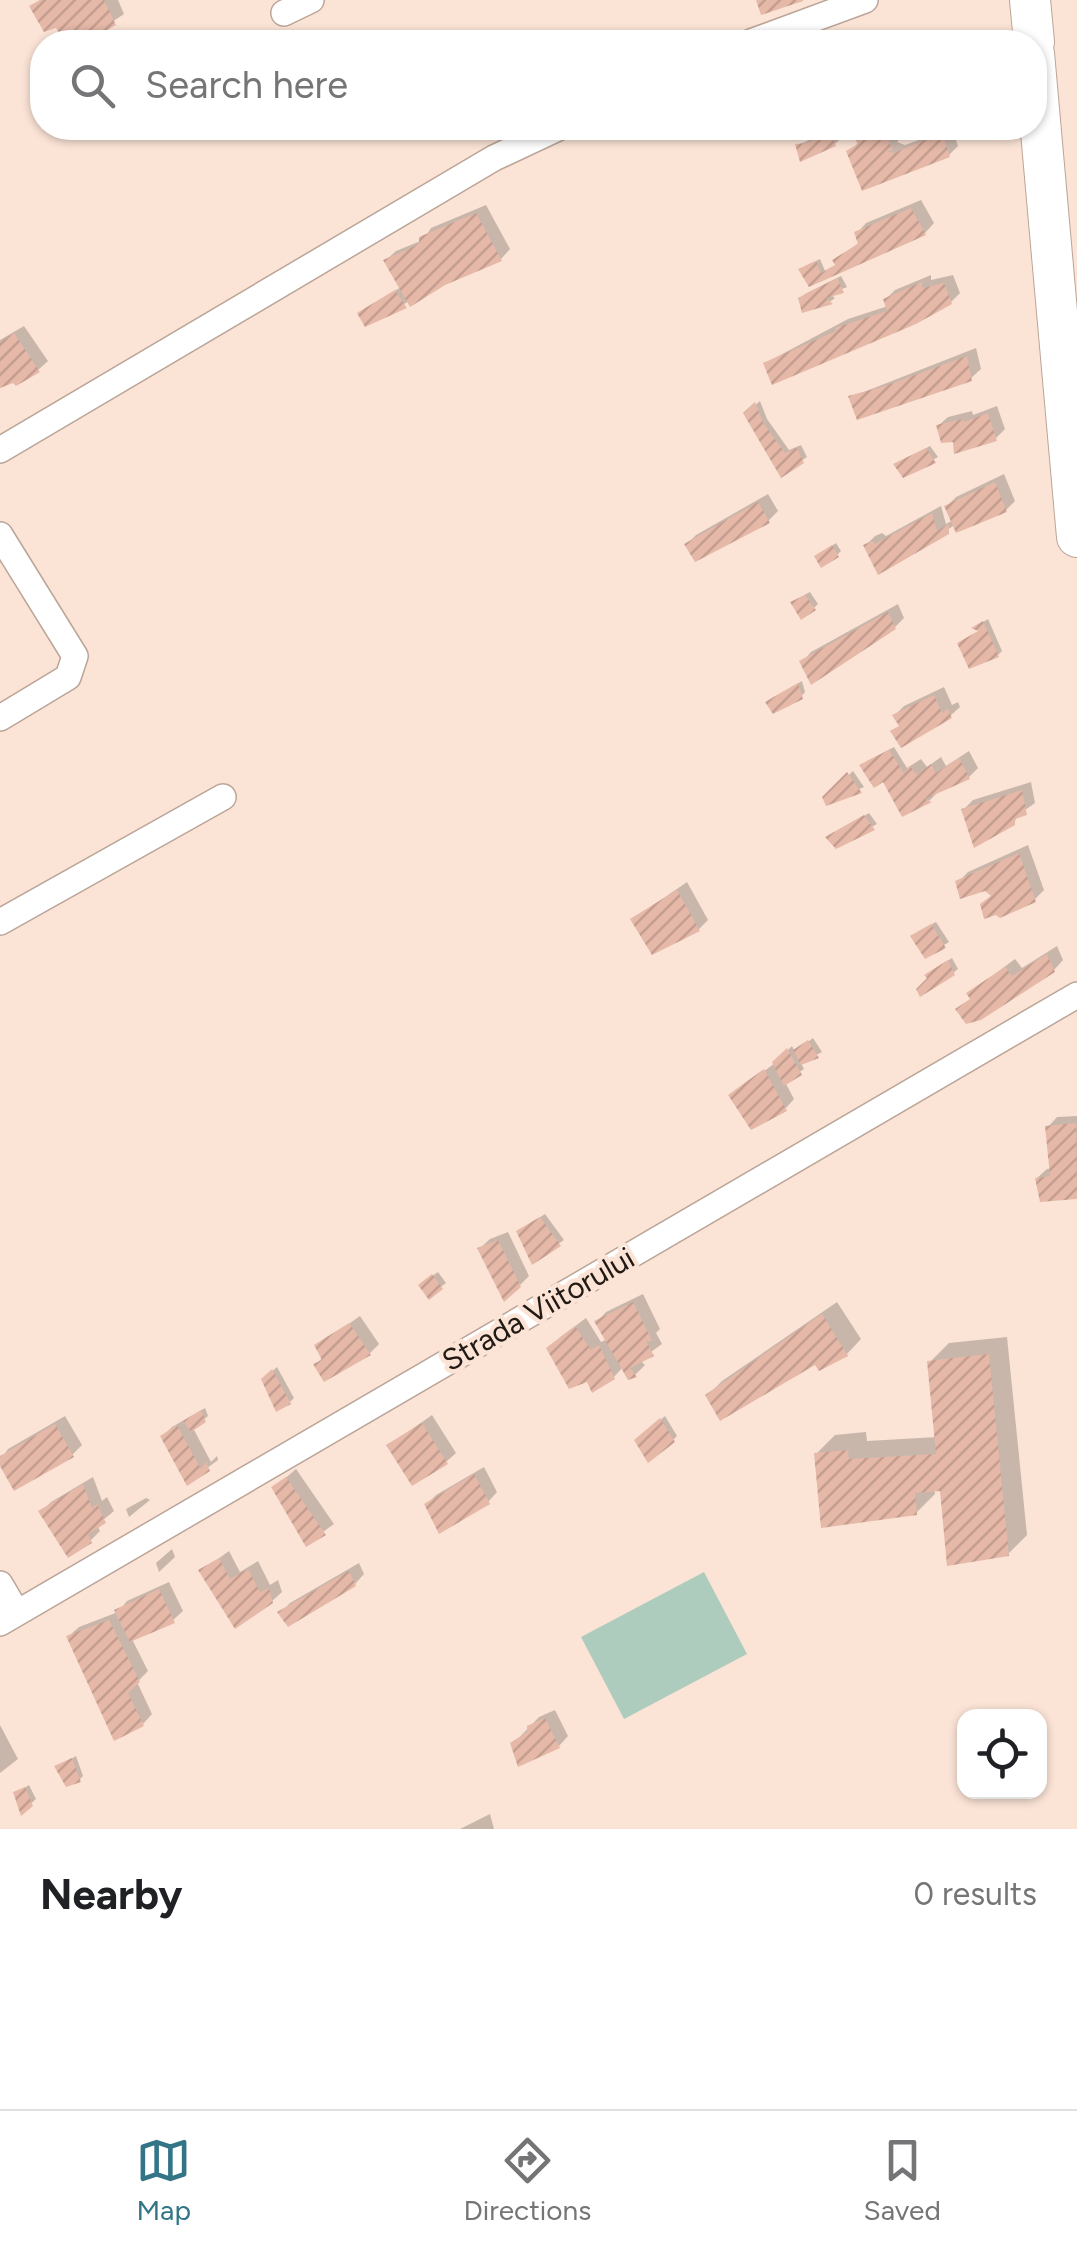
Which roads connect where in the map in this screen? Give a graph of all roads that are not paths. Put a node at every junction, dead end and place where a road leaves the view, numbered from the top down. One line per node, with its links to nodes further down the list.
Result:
1 (311, 0): 4 (street)
2 (865, 0): 5 (street)
3 (1030, 0): 6 (main road)
4 (284, 13)
5 (784, 30)
6 (1033, 30)
7 (532, 140): 9 (street)
8 (1042, 140): 11 (main road)
9 (0, 450)
10 (0, 535): 12 (street)
11 (1077, 537)
12 (0, 718)
13 (222, 797): 14 (street)
14 (0, 922)
15 (1077, 995): 17 (street, Strada Viitorului)
16 (0, 1584): 17 (street)
17 (9, 1618)

